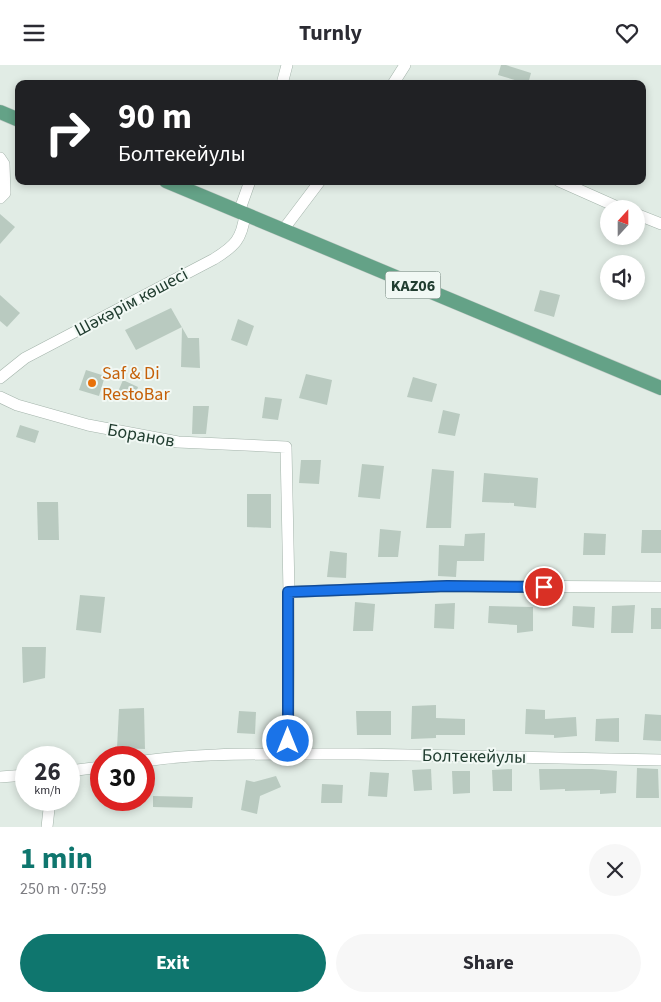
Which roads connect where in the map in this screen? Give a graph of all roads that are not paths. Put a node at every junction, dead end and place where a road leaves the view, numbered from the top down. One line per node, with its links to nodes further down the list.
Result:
1 (287, 65): 3 (street)
2 (406, 65): 4 (street)
3 (283, 80)
4 (397, 80)
5 (0, 112): 6 (main road)
6 (15, 118)
7 (0, 158): 12 (street)
8 (176, 185): 14 (main road, KАZ06)
9 (249, 185): 14 (street, Шәкәрім көшесі)
10 (317, 185): 17 (street)
11 (568, 185): 13 (street)
12 (0, 198)
13 (602, 200)
14 (242, 213): 17 (main road, KАZ06); 18 (street, Шәкәрім көшесі)
15 (645, 218): 16 (street)
16 (661, 224)
17 (283, 230): 19 (main road, KАZ06)
18 (0, 378)
19 (661, 388)
20 (0, 397): 22 (street, Боранов)
21 (661, 587): 22 (street)
22 (288, 592): 23 (street)
23 (288, 754): 24 (street, Болтекейулы); 25 (street, Болтекейулы)
24 (155, 760)
25 (661, 760)
26 (15, 776): 27 (street)
27 (0, 777)
28 (49, 811): 29 (street)
29 (47, 827)

